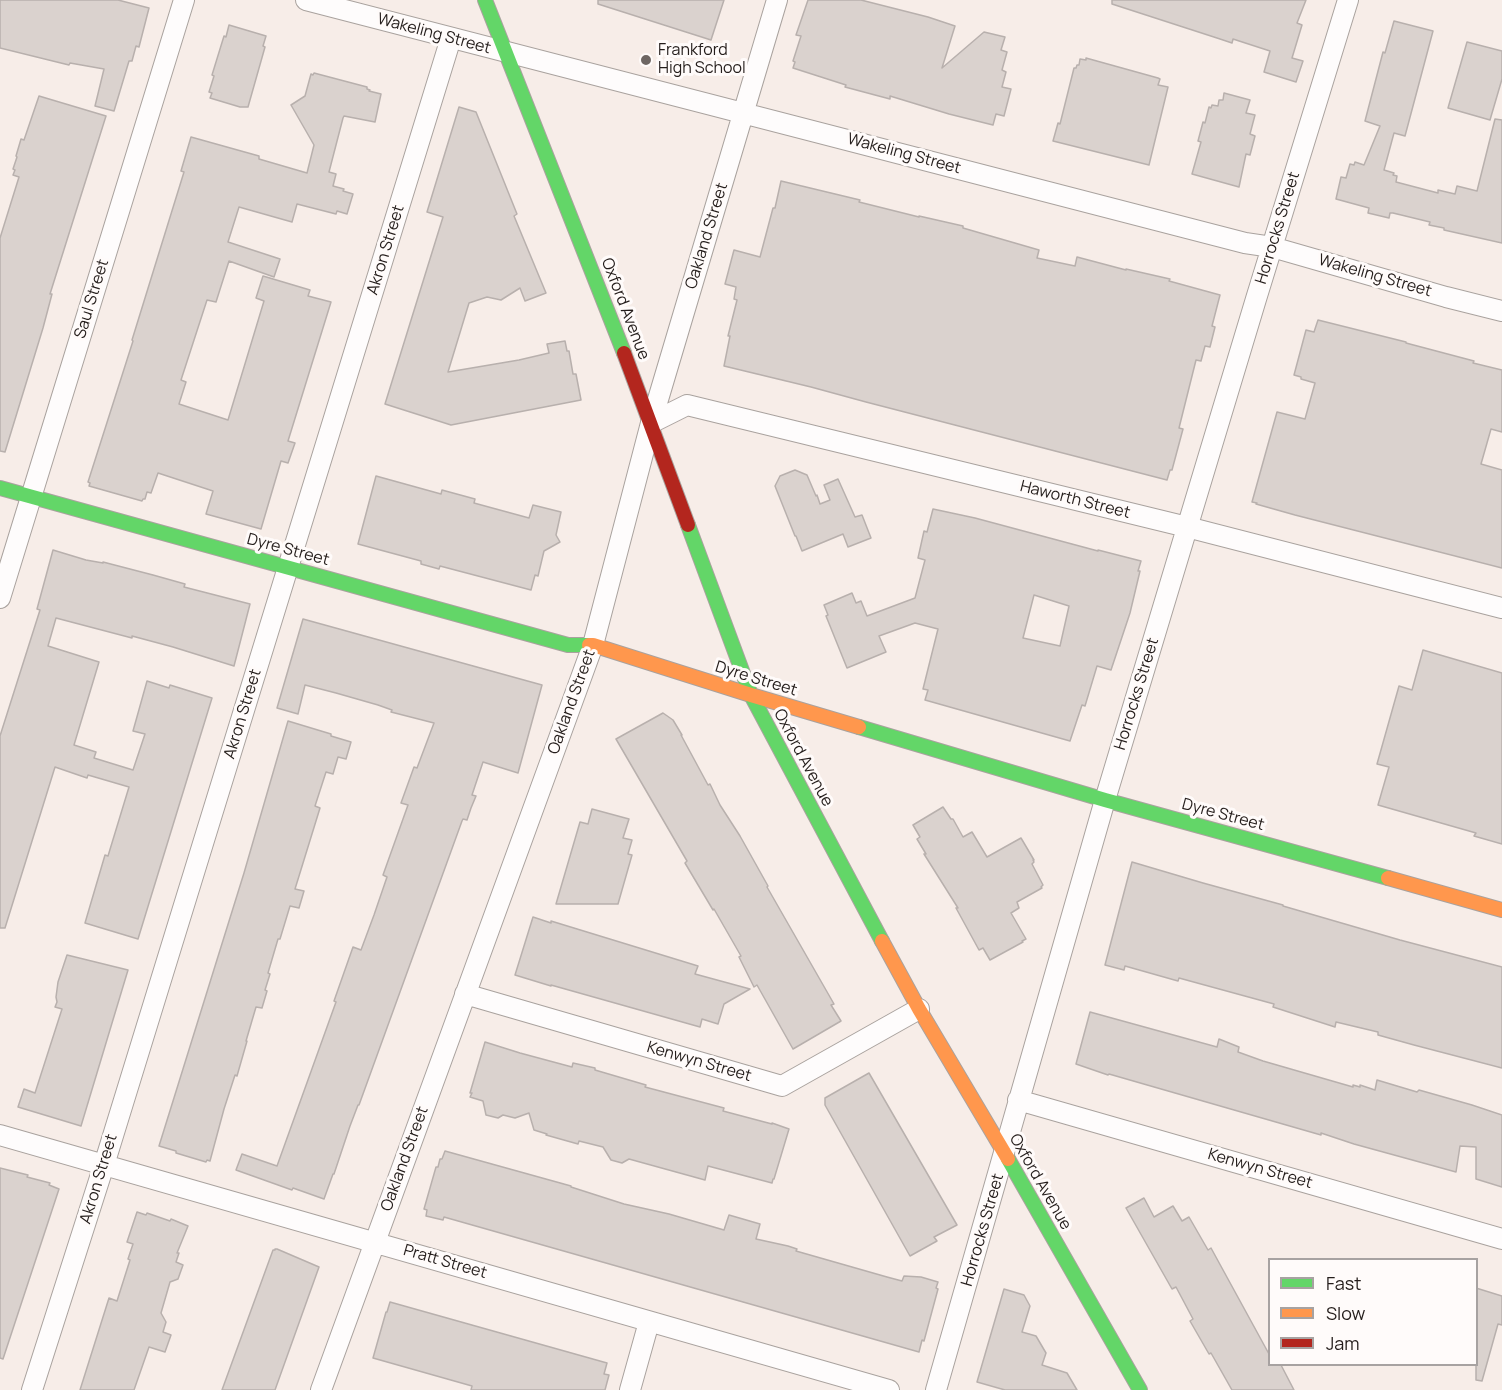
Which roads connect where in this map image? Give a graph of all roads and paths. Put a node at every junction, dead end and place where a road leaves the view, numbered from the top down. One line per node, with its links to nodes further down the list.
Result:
1 (184, 0): 13 (street, Saul Street)
2 (306, 0): 6 (street, Wakeling Street)
3 (485, 0): 7 (street, Oxford Avenue)
4 (777, 0): 8 (street, Oakland Street)
5 (1348, 0): 9 (street, Horrocks Street)
6 (451, 38): 7 (street, Wakeling Street); 15 (street, Akron Street)
7 (507, 53): 8 (street, Wakeling Street); 11 (street, Oxford Avenue)
8 (744, 112): 9 (street, Wakeling Street); 11 (street, Oakland Street)
9 (1272, 247): 10 (street, Wakeling Street); 14 (street, Horrocks Street)
10 (1502, 311)
11 (651, 423): 14 (street, Haworth Street); 18 (street, Oakland Street); 19 (street, Oxford Avenue)
12 (0, 488): 13 (street, Dyre Street)
13 (31, 497): 15 (street, Dyre Street); 16 (street, Saul Street)
14 (1187, 527): 17 (street, Haworth Street); 20 (street, Horrocks Street)
15 (289, 567): 18 (street, Dyre Street); 27 (street, Akron Street)
16 (0, 598)
17 (1502, 608)
18 (593, 645): 19 (street, Dyre Street); 22 (street, Oakland Street)
19 (751, 695): 20 (street, Dyre Street); 23 (street, Oxford Avenue)
20 (1105, 800): 21 (street, Dyre Street); 24 (street, Horrocks Street)
21 (1502, 910)
22 (465, 994): 23 (street, Kenwyn Street); 29 (street, Oakland Street)
23 (919, 1009): 26 (street, Oxford Avenue)
24 (1018, 1100): 26 (street, Horrocks Street); 28 (street, Kenwyn Street)
25 (0, 1135): 27 (street, Pratt Street)
26 (1005, 1154): 35 (street, Horrocks Street); 36 (street, Oxford Avenue)
27 (104, 1165): 29 (street, Pratt Street); 31 (street, Akron Street)
28 (1502, 1239)
29 (375, 1242): 30 (street, Pratt Street); 32 (street, Oakland Street)
30 (649, 1322): 33 (street); 34 (street, Pratt Street)
31 (32, 1390)
32 (321, 1390)
33 (630, 1390)
34 (889, 1390)
35 (936, 1390)
36 (1140, 1390)

